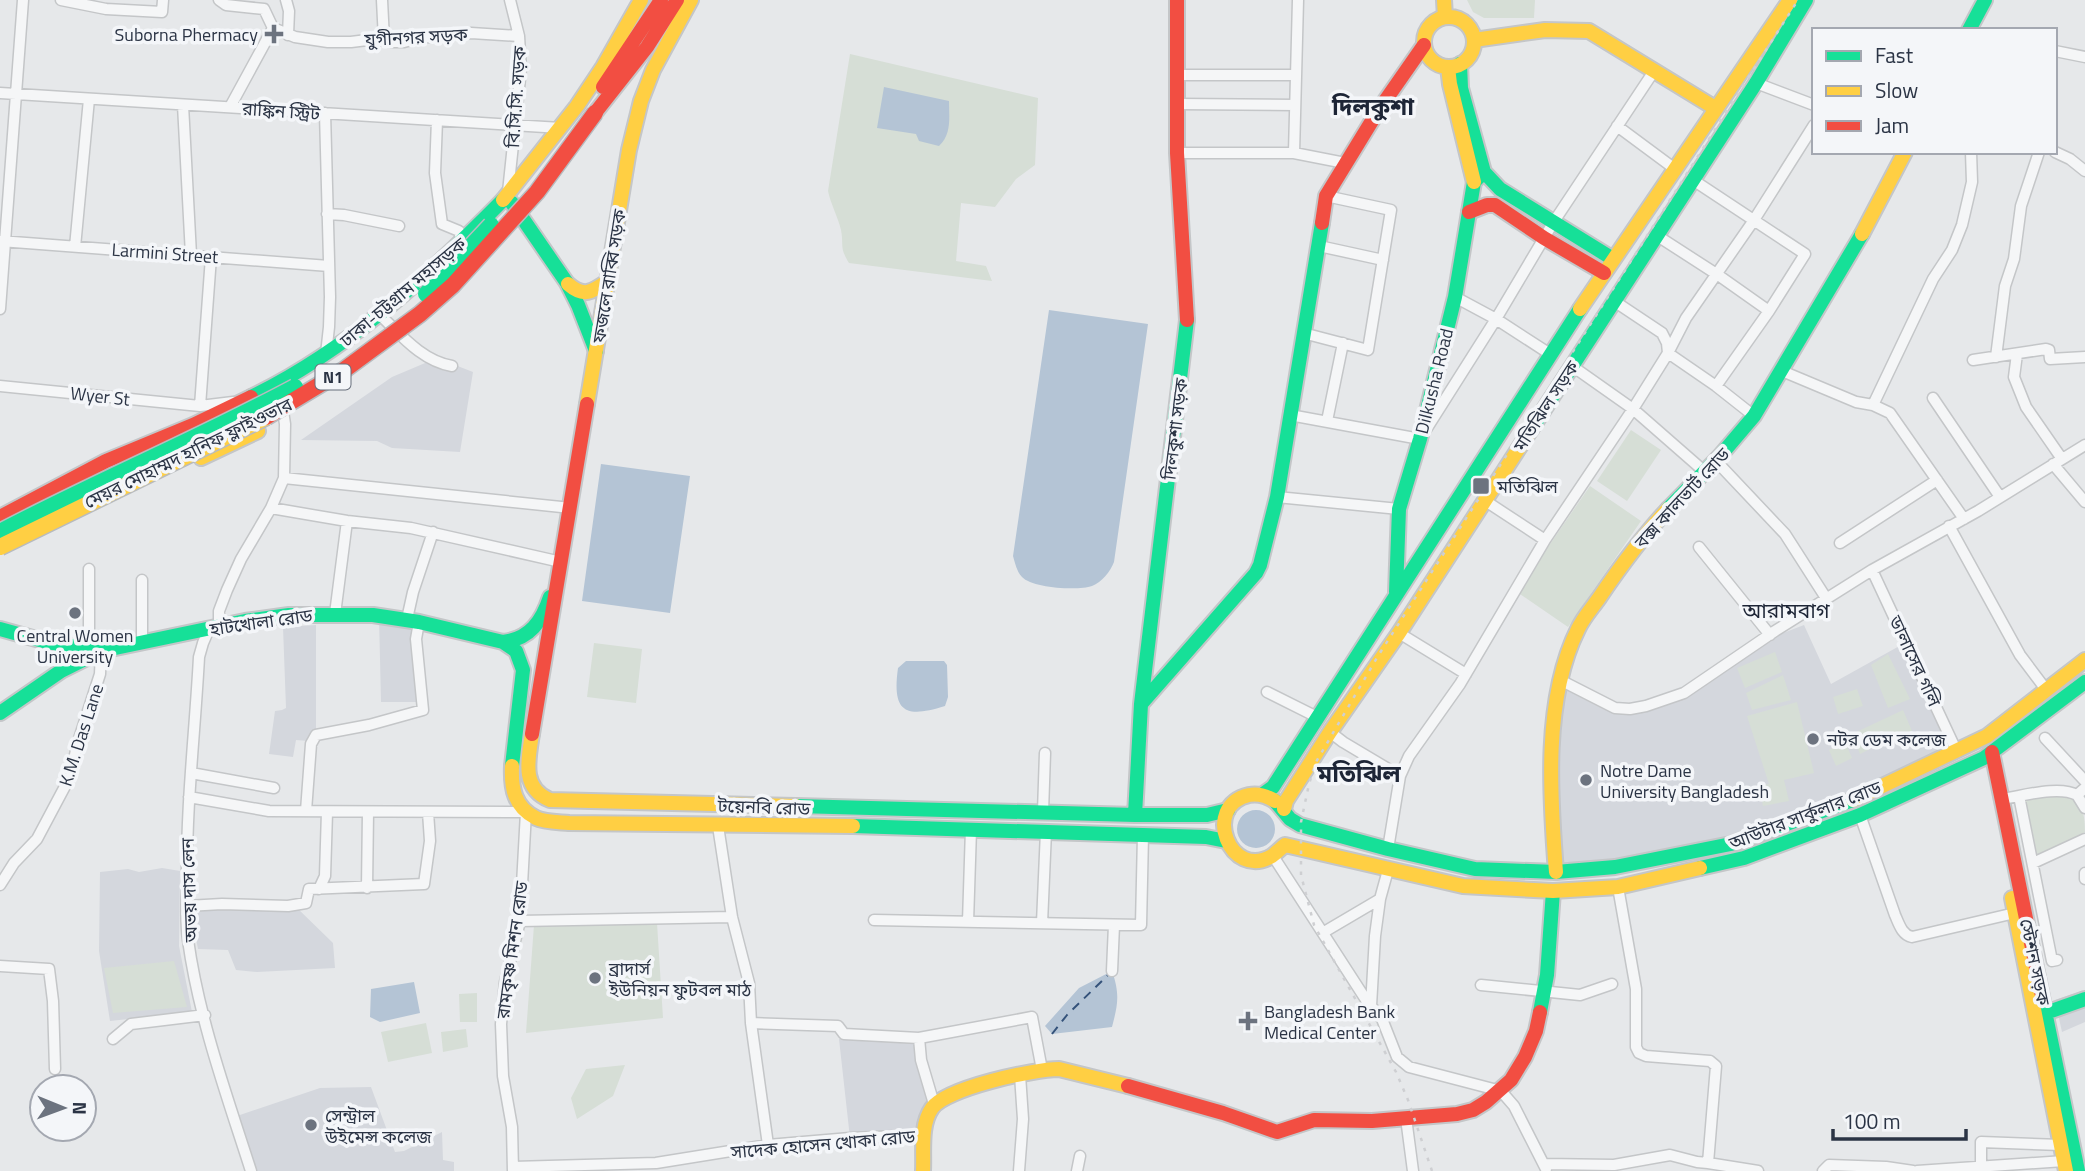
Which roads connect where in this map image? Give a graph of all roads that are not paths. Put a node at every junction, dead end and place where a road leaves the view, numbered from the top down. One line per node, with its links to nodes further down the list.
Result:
1 (23, 0): 36 (street)
2 (61, 0): 3 (street)
3 (163, 0)
4 (219, 0): 22 (street)
5 (286, 0): 23 (street)
6 (382, 0): 25 (street)
7 (510, 0): 24 (street, বি.সি.সি. সড়ক)
8 (652, 0): 44 (main road)
9 (661, 0): 44 (main road, মেয়র মোহাম্মদ হানিফ ফ্লাইওভার / N1)
10 (666, 0): 44 (main road, মেয়র মোহাম্মদ হানিফ ফ্লাইওভার / N1)
11 (677, 0): 44 (main road)
12 (691, 0): 84 (main road, ফজলে রাব্বি সড়ক)
13 (1177, 0): 32 (main road, দিলকুশা সড়ক)
14 (1298, 0): 33 (street)
15 (1444, 0): 20 (main road)
16 (1790, 0): 43 (main road, মতিঝিল সড়ক)
17 (1806, 0): 34 (main road, মতিঝিল সড়ক)
18 (1984, 0): 21 (main road)
19 (637, 4): 49 (main road, ঢাকা-চট্টগ্রাম মহাসড়ক)
20 (1445, 17): 26 (main road); 27 (main road)
21 (1973, 28)
22 (273, 29): 23 (street, যুগীনগর সড়ক); 42 (street)
23 (288, 35): 25 (street, যুগীনগর সড়ক)
24 (519, 36): 25 (street, যুগীনগর সড়ক); 47 (street, বি.সি.সি. সড়ক)
25 (384, 40)
26 (1474, 40): 30 (main road); 31 (main road)
27 (1424, 45): 30 (main road); 57 (main road)
28 (2057, 51): 29 (street)
29 (2085, 57)
30 (1454, 66): 60 (main road, Dilkusha Road)
31 (1654, 71): 43 (main road); 48 (street)
32 (1177, 75): 33 (street); 38 (main road, দিলকুশা সড়ক)
33 (1296, 75): 41 (street)
34 (1756, 83): 39 (street); 61 (main road, মতিঝিল সড়ক)
35 (0, 93): 36 (street, রাঙ্কিন স্ট্রিট)
36 (16, 94): 37 (street, রাঙ্কিন স্ট্রিট); 72 (street)
37 (89, 99): 40 (street, রাঙ্কিন স্ট্রিট); 75 (street)
38 (1177, 104): 41 (street); 51 (main road, দিলকুশা সড়ক)
39 (1812, 104)
40 (183, 105): 42 (street, রাঙ্কিন স্ট্রিট); 76 (street)
41 (1295, 105): 52 (street)
42 (230, 107): 45 (street, রাঙ্কিন স্ট্রিট)
43 (1715, 108): 58 (main road, মতিঝিল সড়ক)
44 (591, 109): 136 (main road, মেয়র মোহাম্মদ হানিফ ফ্লাইওভার / N1, bridge); 140 (main road, মেয়র মোহাম্মদ হানিফ ফ্লাইওভার / N1, bridge)
45 (325, 113): 46 (street, রাঙ্কিন স্ট্রিট); 65 (street)
46 (437, 120): 47 (street, রাঙ্কিন স্ট্রিট); 73 (street)
47 (516, 125): 49 (street, রাঙ্কিন স্ট্রিট); 62 (street, বি.সি.সি. সড়ক)
48 (1617, 126): 58 (street); 68 (street)
49 (561, 128): 62 (main road, ঢাকা-চট্টগ্রাম মহাসড়ক)
50 (1812, 128): 67 (street)
51 (1177, 153): 52 (street); 166 (main road, দিলকুশা সড়ক)
52 (1294, 153): 57 (street)
53 (2057, 153): 59 (street)
54 (1904, 154): 106 (main road, বক্স কালভার্ট রোড)
55 (1970, 154): 112 (street)
56 (2038, 154): 101 (street)
57 (1345, 163): 63 (main road)
58 (1675, 169): 78 (main road, মতিঝিল সড়ক)
59 (2085, 171)
60 (1479, 177): 64 (main road, Dilkusha Road); 68 (main road)
61 (1693, 180): 67 (street); 70 (main road, মতিঝিল সড়ক)
62 (507, 196): 66 (main road); 73 (main road, ঢাকা-চট্টগ্রাম মহাসড়ক)
63 (1326, 196): 74 (main road); 79 (street)
64 (1469, 212): 71 (main road); 87 (main road, Dilkusha Road)
65 (327, 214): 69 (street); 80 (street)
66 (523, 219): 85 (main road); 94 (main road)
67 (1754, 220): 83 (street); 90 (street)
68 (1553, 223): 71 (street); 78 (main road)
69 (400, 226)
70 (1656, 235): 81 (main road, মতিঝিল সড়ক); 83 (street)
71 (1544, 238): 82 (main road); 92 (street)
72 (3, 241): 75 (street, Larmini Street); 89 (street)
73 (462, 242): 91 (main road, ঢাকা-চট্টগ্রাম মহাসড়ক)
74 (1320, 246): 79 (street); 93 (main road)
75 (75, 247): 76 (street, Larmini Street)
76 (191, 256): 77 (street, Larmini Street)
77 (211, 257): 80 (street, Larmini Street); 113 (street)
78 (1613, 259): 81 (main road); 82 (main road, মতিঝিল সড়ক)
79 (1383, 260): 95 (street)
80 (329, 266): 100 (street)
81 (1633, 271): 86 (main road, মতিঝিল সড়ক)
82 (1604, 273): 86 (main road); 98 (main road, মতিঝিল সড়ক)
83 (1718, 275): 90 (street); 97 (street)
84 (608, 281): 85 (main road); 96 (main road, ফজলে রাব্বি সড়ক)
85 (567, 283): 96 (main road)
86 (1624, 285): 88 (main road, মতিঝিল সড়ক)
87 (1455, 297): 92 (street); 119 (main road, Dilkusha Road)
88 (1614, 301): 97 (street); 105 (main road, মতিঝিল সড়ক)
89 (0, 309)
90 (1769, 311): 109 (street)
91 (380, 315): 94 (street); 100 (main road, ঢাকা-চট্টগ্রাম মহাসড়ক)
92 (1496, 319): 98 (street); 119 (street)
93 (1303, 333): 95 (street); 116 (main road)
94 (404, 337): 104 (street); 115 (main road)
95 (1343, 343): 118 (street)
96 (597, 353): 130 (main road, ফজলে রাব্বি সড়ক)
97 (1668, 353): 109 (street); 114 (street)
98 (1549, 354): 147 (main road, মতিঝিল সড়ক)
99 (2017, 354): 101 (street); 102 (street); 121 (street)
100 (326, 355): 107 (main road, ঢাকা-চট্টগ্রাম মহাসড়ক)
101 (1996, 357): 103 (street)
102 (2085, 357)
103 (1973, 360)
104 (452, 366)
105 (1572, 366): 114 (street); 127 (main road, মতিঝিল সড়ক)
106 (1782, 371): 112 (street); 117 (main road, বক্স কালভার্ট রোড)
107 (276, 385): 111 (main road, ঢাকা-চট্টগ্রাম মহাসড়ক); 115 (street)
108 (0, 386): 113 (street, Wyer St)
109 (1716, 386): 117 (street)
110 (1933, 398): 126 (street)
111 (244, 401): 113 (street, Wyer St); 132 (main road, ঢাকা-চট্টগ্রাম মহাসড়ক)
112 (1873, 405): 124 (street)
113 (200, 406)
114 (1633, 409): 122 (street); 138 (street)
115 (284, 415): 123 (street); 142 (main road)
116 (1290, 415): 118 (street); 125 (main road)
117 (1754, 416): 122 (main road, বক্স কালভার্ট রোড)
118 (1327, 421): 119 (street)
119 (1420, 439): 131 (main road, Dilkusha Road)
120 (2085, 445): 121 (street)
121 (2057, 462): 126 (street); 128 (street)
122 (1711, 466): 148 (street); 162 (main road, বক্স কালভার্ট রোড)
123 (284, 478): 129 (street, অভয় দাস লেন); 130 (street)
124 (1937, 480): 133 (street); 139 (street)
125 (1277, 497): 131 (street); 166 (main road)
126 (2000, 497): 133 (street)
127 (1484, 500): 138 (street); 153 (main road, মতিঝিল সড়ক)
128 (2085, 502)
129 (271, 508): 134 (street); 152 (street, অভয় দাস লেন)
130 (570, 508): 143 (main road, ফজলে রাব্বি সড়ক)
131 (1399, 509): 147 (main road, Dilkusha Road)
132 (0, 517)
133 (1964, 519): 135 (street)
134 (347, 521): 137 (street); 149 (street)
135 (1949, 526): 145 (street); 164 (street)
136 (0, 532)
137 (433, 532): 143 (street); 150 (street)
138 (1545, 540): 160 (street)
139 (1840, 542)
140 (0, 547)
141 (1699, 547): 154 (street)
142 (0, 555)
143 (561, 562): 156 (main road); 161 (main road, টয়েনবি রোড)
144 (89, 569): 157 (street)
145 (1872, 570): 148 (street); 172 (street, ডালাসের গলি)
146 (142, 580): 155 (street)
147 (1396, 592): 168 (main road, মতিঝিল সড়ক)
148 (1826, 598): 154 (street)
149 (335, 614): 150 (main road, হাটখোলা রোড); 152 (main road, হাটখোলা রোড)
150 (413, 621): 156 (main road, হাটখোলা রোড); 185 (street)
151 (0, 629): 157 (main road)
152 (210, 633): 155 (main road, হাটখোলা রোড); 175 (street, অভয় দাস লেন)
153 (1399, 633): 160 (street); 169 (main road, মতিঝিল সড়ক)
154 (1770, 635): 162 (street)
155 (142, 642): 157 (main road, হাটখোলা রোড)
156 (503, 642): 159 (main road)
157 (101, 651): 167 (main road, হাটখোলা রোড); 210 (street, K.M. Das Lane)
158 (2085, 660): 164 (main road, আউটার সার্কুলার রোড)
159 (523, 670): 161 (main road); 190 (main road)
160 (1466, 674): 176 (street)
161 (542, 676): 191 (main road, টয়েনবি রোড)
162 (1560, 680): 207 (main road, বক্স কালভার্ট রোড)
163 (2085, 682): 174 (main road, আউটার সার্কুলার রোড)
164 (2047, 691): 171 (main road, আউটার সার্কুলার রোড)
165 (1267, 692): 168 (street)
166 (1141, 704): 193 (main road, দিলকুশা সড়ক)
167 (0, 713)
168 (1317, 717): 180 (main road, মতিঝিল সড়ক)
169 (1330, 732): 176 (street); 192 (main road, মতিঝিল সড়ক)
170 (2045, 738): 177 (street)
171 (1980, 740): 172 (main road, আউটার সার্কুলার রোড); 174 (main road)
172 (1957, 752): 207 (main road, আউটার সার্কুলার রোড)
173 (1045, 753): 191 (street)
174 (1988, 755): 183 (main road, স্টেশন সড়ক); 194 (main road, আউটার সার্কুলার রোড); 217 (main road, স্টেশন সড়ক)
175 (191, 773): 178 (street); 182 (street, অভয় দাস লেন)
176 (1400, 775): 202 (street)
177 (2085, 781)
178 (274, 788)
179 (2075, 789): 181 (street); 184 (street)
180 (1262, 795): 186 (main road); 192 (main road, আউটার সার্কুলার রোড)
181 (2019, 796): 183 (street); 204 (street)
182 (189, 797): 185 (street); 216 (street, অভয় দাস লেন)
183 (2002, 799): 234 (main road, স্টেশন সড়ক)
184 (2085, 808)
185 (306, 811): 187 (street)
186 (1221, 811): 193 (main road, টয়েনবি রোড); 201 (main road)
187 (327, 812): 188 (street); 213 (street)
188 (368, 812): 189 (street); 212 (street)
189 (428, 812): 190 (street); 212 (street)
190 (526, 812): 195 (main road, টয়েনবি রোড); 206 (street, রামকৃষ্ণ মিশন রোড)
191 (1043, 812): 193 (main road, টয়েনবি রোড)
192 (1286, 814): 202 (main road, আউটার সার্কুলার রোড)
193 (1135, 815)
194 (1860, 816): 211 (main road, আউটার সার্কুলার রোড); 217 (street)
195 (547, 821): 196 (main road, টয়েনবি রোড); 206 (street)
196 (718, 826): 197 (main road, টয়েনবি রোড); 218 (street)
197 (971, 829): 198 (main road, টয়েনবি রোড); 221 (street)
198 (1046, 831): 199 (main road, টয়েনবি রোড); 222 (street)
199 (1143, 835): 201 (main road, টয়েনবি রোড); 223 (street)
200 (2085, 839): 204 (street)
201 (1219, 840): 203 (main road, আউটার সার্কুলার রোড)
202 (1388, 849): 207 (main road, আউটার সার্কুলার রোড)
203 (1279, 851): 205 (main road, আউটার সার্কুলার রোড); 224 (street)
204 (2033, 863): 225 (street)
205 (1388, 870): 214 (main road, আউটার সার্কুলার রোড); 215 (street)
206 (522, 872): 220 (street, রামকৃষ্ণ মিশন রোড)
207 (1556, 872)
208 (2085, 873): 209 (street)
209 (2085, 879)
210 (1, 883)
211 (1618, 887): 214 (main road, আউটার সার্কুলার রোড); 248 (street)
212 (367, 888): 213 (street)
213 (320, 889): 216 (street)
214 (1553, 891): 230 (main road)
215 (1380, 899): 224 (street); 232 (street)
216 (187, 906): 233 (street, অভয় দাস লেন)
217 (2015, 913): 234 (main road, স্টেশন সড়ক)
218 (732, 917): 220 (street); 235 (street)
219 (874, 920): 221 (street)
220 (520, 921): 252 (street, রামকৃষ্ণ মিশন রোড)
221 (968, 922): 222 (street)
222 (1042, 923): 223 (street)
223 (1114, 925): 227 (street)
224 (1324, 932): 232 (street)
225 (2057, 960)
226 (0, 966): 238 (street)
227 (1112, 971)
228 (1612, 984): 230 (street)
229 (1481, 985): 230 (street)
230 (1543, 992): 241 (main road)
231 (2085, 999): 234 (main road)
232 (1371, 1006): 241 (street)
233 (205, 1015): 237 (street); 253 (street, অভয় দাস লেন)
234 (2041, 1015): 245 (main road, স্টেশন সড়ক)
235 (751, 1023): 236 (street); 246 (street)
236 (919, 1038): 239 (street); 242 (street)
237 (113, 1039)
238 (55, 1069)
239 (1042, 1070): 240 (main road); 243 (main road)
240 (1020, 1075): 242 (main road); 255 (street)
241 (1501, 1091): 243 (main road); 250 (street)
242 (934, 1104): 244 (main road)
243 (1406, 1118): 257 (street)
244 (924, 1135): 246 (street, সাদেক হোসেন খোকা রোড); 254 (main road)
245 (2066, 1144): 249 (street); 251 (main road, স্টেশন সড়ক)
246 (768, 1145): 252 (street, সাদেক হোসেন খোকা রোড)
247 (1080, 1156): 256 (street)
248 (1709, 1163): 250 (street); 258 (street)
249 (1981, 1167): 251 (street); 260 (street)
250 (1545, 1168)
251 (2069, 1168)
252 (513, 1169)
253 (251, 1171)
254 (923, 1171)
255 (1019, 1171)
256 (1077, 1171)
257 (1413, 1171)
258 (1758, 1171)
259 (1823, 1171): 260 (street)
260 (1915, 1171)

